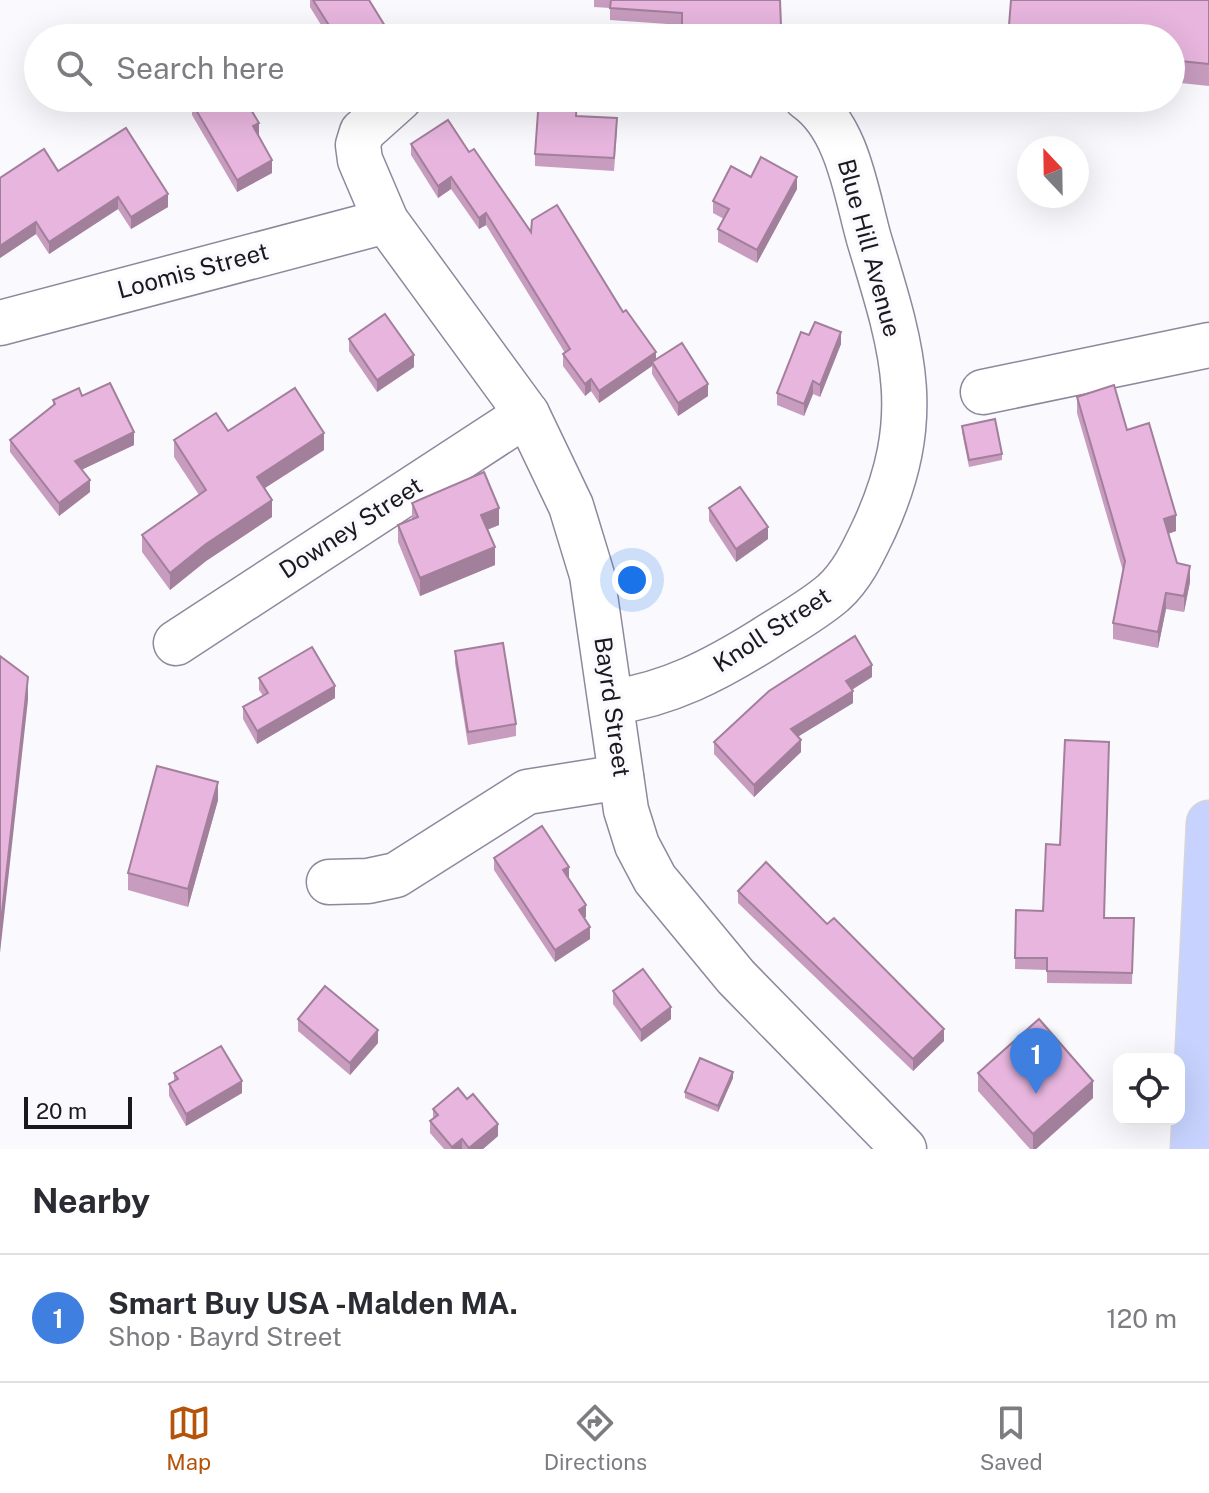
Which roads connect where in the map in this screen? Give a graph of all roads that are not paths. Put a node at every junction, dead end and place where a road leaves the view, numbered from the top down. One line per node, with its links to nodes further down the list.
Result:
1 (384, 112): 3 (street)
2 (824, 112): 7 (street, Blue Hill Avenue)
3 (386, 221): 4 (street, Loomis Street); 8 (street, Bayrd Street)
4 (0, 323)
5 (1209, 345): 6 (street)
6 (983, 392)
7 (907, 410): 10 (street, Knoll Street)
8 (527, 414): 9 (street, Downey Street); 10 (street, Bayrd Street)
9 (176, 643)
10 (613, 702): 11 (street, Bayrd Street)
11 (621, 777): 13 (street); 14 (street, Bayrd Street)
12 (1209, 823): 15 (main road)
13 (329, 882)
14 (904, 1149)
15 (1193, 1149)

